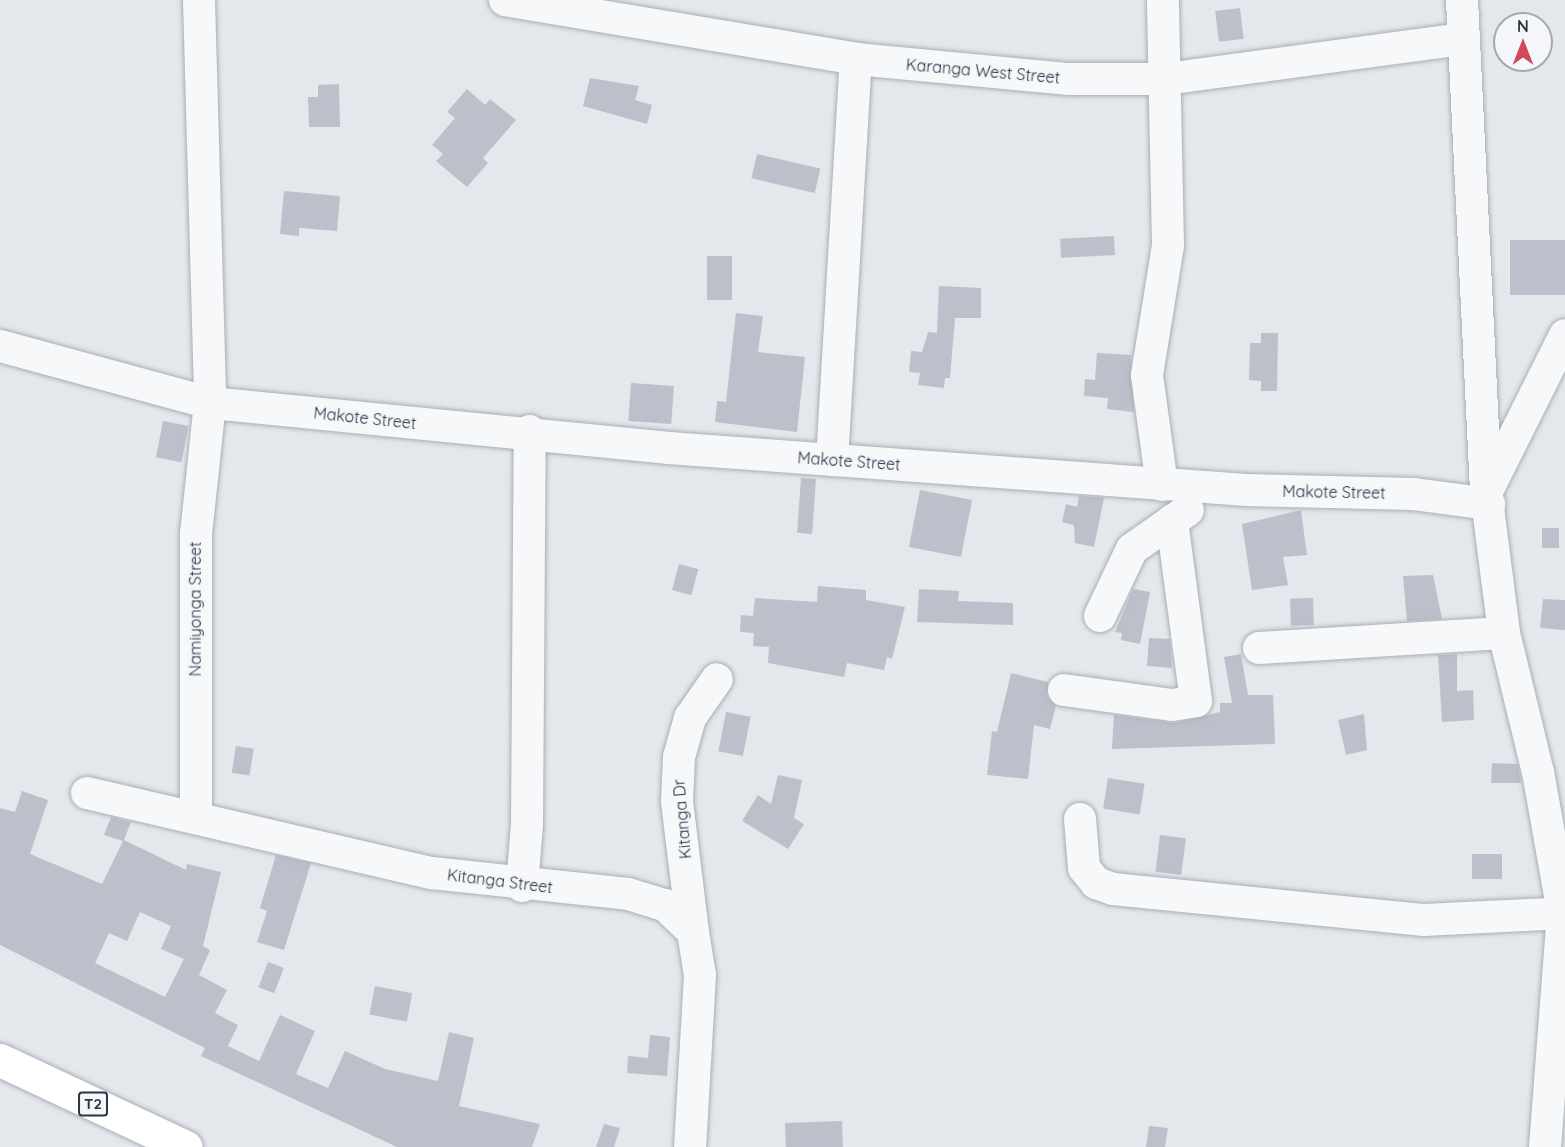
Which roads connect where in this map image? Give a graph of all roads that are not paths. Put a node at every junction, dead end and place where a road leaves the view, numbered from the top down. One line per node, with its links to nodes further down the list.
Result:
1 (199, 0): 10 (street)
2 (508, 0): 6 (street, Karanga West Street)
3 (1163, 0): 7 (street)
4 (1462, 0): 5 (street)
5 (1463, 39): 7 (street, Karanga West Street); 15 (street)
6 (856, 59): 7 (street, Karanga West Street); 12 (street)
7 (1166, 79): 13 (street)
8 (1565, 334): 15 (street)
9 (0, 346): 10 (street, Makote Street)
10 (210, 404): 11 (street, Makote Street); 23 (street, Namiyonga Street)
11 (530, 431): 12 (street, Makote Street); 25 (street)
12 (832, 460): 13 (street, Makote Street)
13 (1162, 485): 14 (street, Makote Street)
14 (1224, 487): 15 (street, Makote Street); 16 (street)
15 (1487, 498): 18 (street)
16 (1172, 520): 17 (street); 21 (street)
17 (1100, 616)
18 (1504, 633): 19 (street); 26 (street)
19 (1259, 648)
20 (717, 679): 27 (street, Kitanga Dr)
21 (1064, 690)
22 (87, 793): 23 (street, Kitanga Street)
23 (196, 815): 25 (street, Kitanga Street)
24 (1080, 819): 26 (street)
25 (522, 886): 27 (street, Kitanga Street)
26 (1564, 913): 31 (street)
27 (693, 932): 30 (street)
28 (0, 1060): 29 (highway, T2)
29 (170, 1144)
30 (690, 1147)
31 (1545, 1147)

